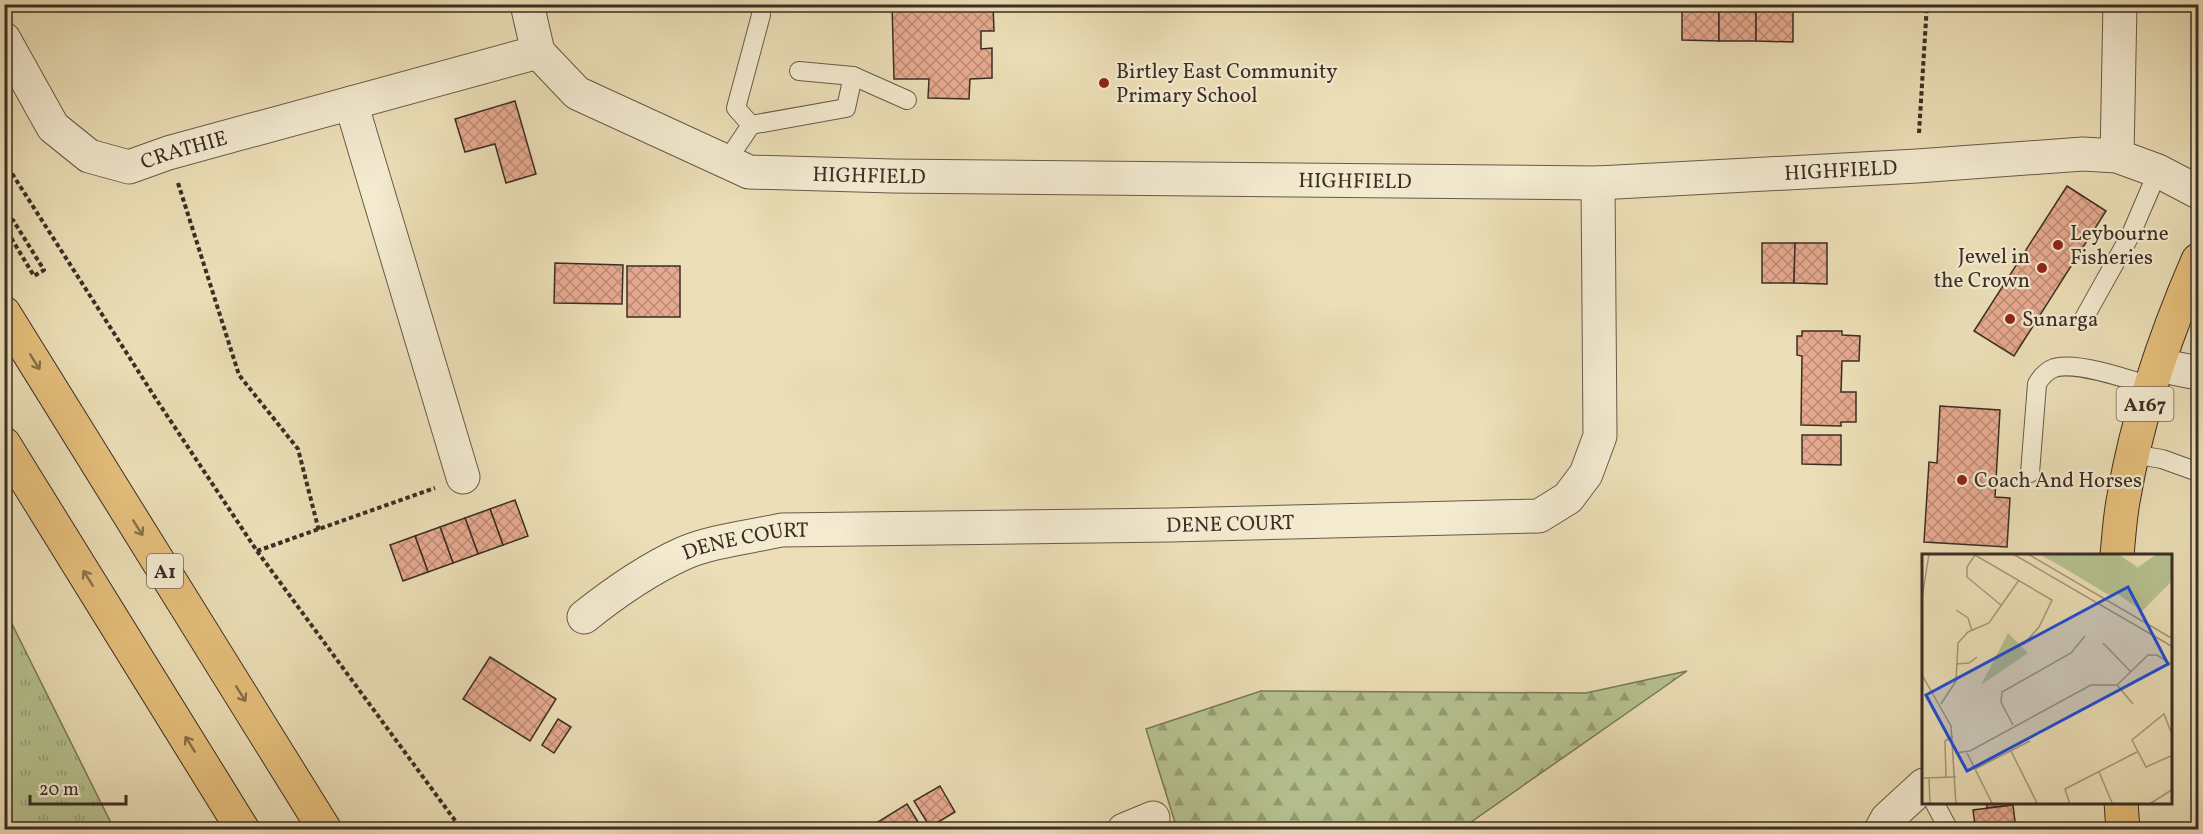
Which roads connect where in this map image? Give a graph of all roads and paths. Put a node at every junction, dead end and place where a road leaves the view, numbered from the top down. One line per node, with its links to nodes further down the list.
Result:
1 (527, 4): 6 (street)
2 (1927, 4): 16 (path)
3 (2120, 4): 13 (street)
4 (761, 15): 11 (lane)
5 (4, 39): 12 (street, CRATHIE)
6 (538, 52): 10 (street, CRATHIE); 15 (street, HIGHFIELD)
7 (799, 71): 8 (lane)
8 (853, 76): 9 (lane); 11 (lane)
9 (908, 100)
10 (351, 103): 12 (street, CRATHIE); 30 (street)
11 (751, 125): 15 (lane)
12 (168, 153): 31 (path)
13 (2117, 156): 16 (street, HIGHFIELD); 17 (street, HIGHFIELD)
14 (4, 161): 32 (path)
15 (726, 162): 18 (street, HIGHFIELD)
16 (1917, 166): 18 (street, HIGHFIELD)
17 (2158, 171): 19 (street, HIGHFIELD); 23 (lane)
18 (1598, 183): 34 (street, DENE COURT)
19 (2199, 192)
20 (4, 225): 20 (path)
21 (2199, 260): 25 (main road, A167)
22 (4, 313): 39 (main road, A1, one-way to 39)
23 (2083, 320)
24 (2199, 373): 25 (street)
25 (2154, 375): 27 (main road, A167); 29 (lane)
26 (4, 444): 38 (main road, one-way to 26)
27 (2132, 454): 28 (lane); 33 (main road, A167)
28 (2199, 472)
29 (2030, 473)
30 (464, 477): 31 (path)
31 (319, 531): 32 (path)
32 (257, 551): 40 (path)
33 (2117, 554)
34 (584, 617)
35 (1922, 787): 41 (street)
36 (1935, 804): 42 (lane)
37 (2121, 804): 43 (main road)
38 (243, 830)
39 (325, 830)
40 (462, 830)
41 (1881, 830)
42 (1949, 830)
43 (2123, 830)

